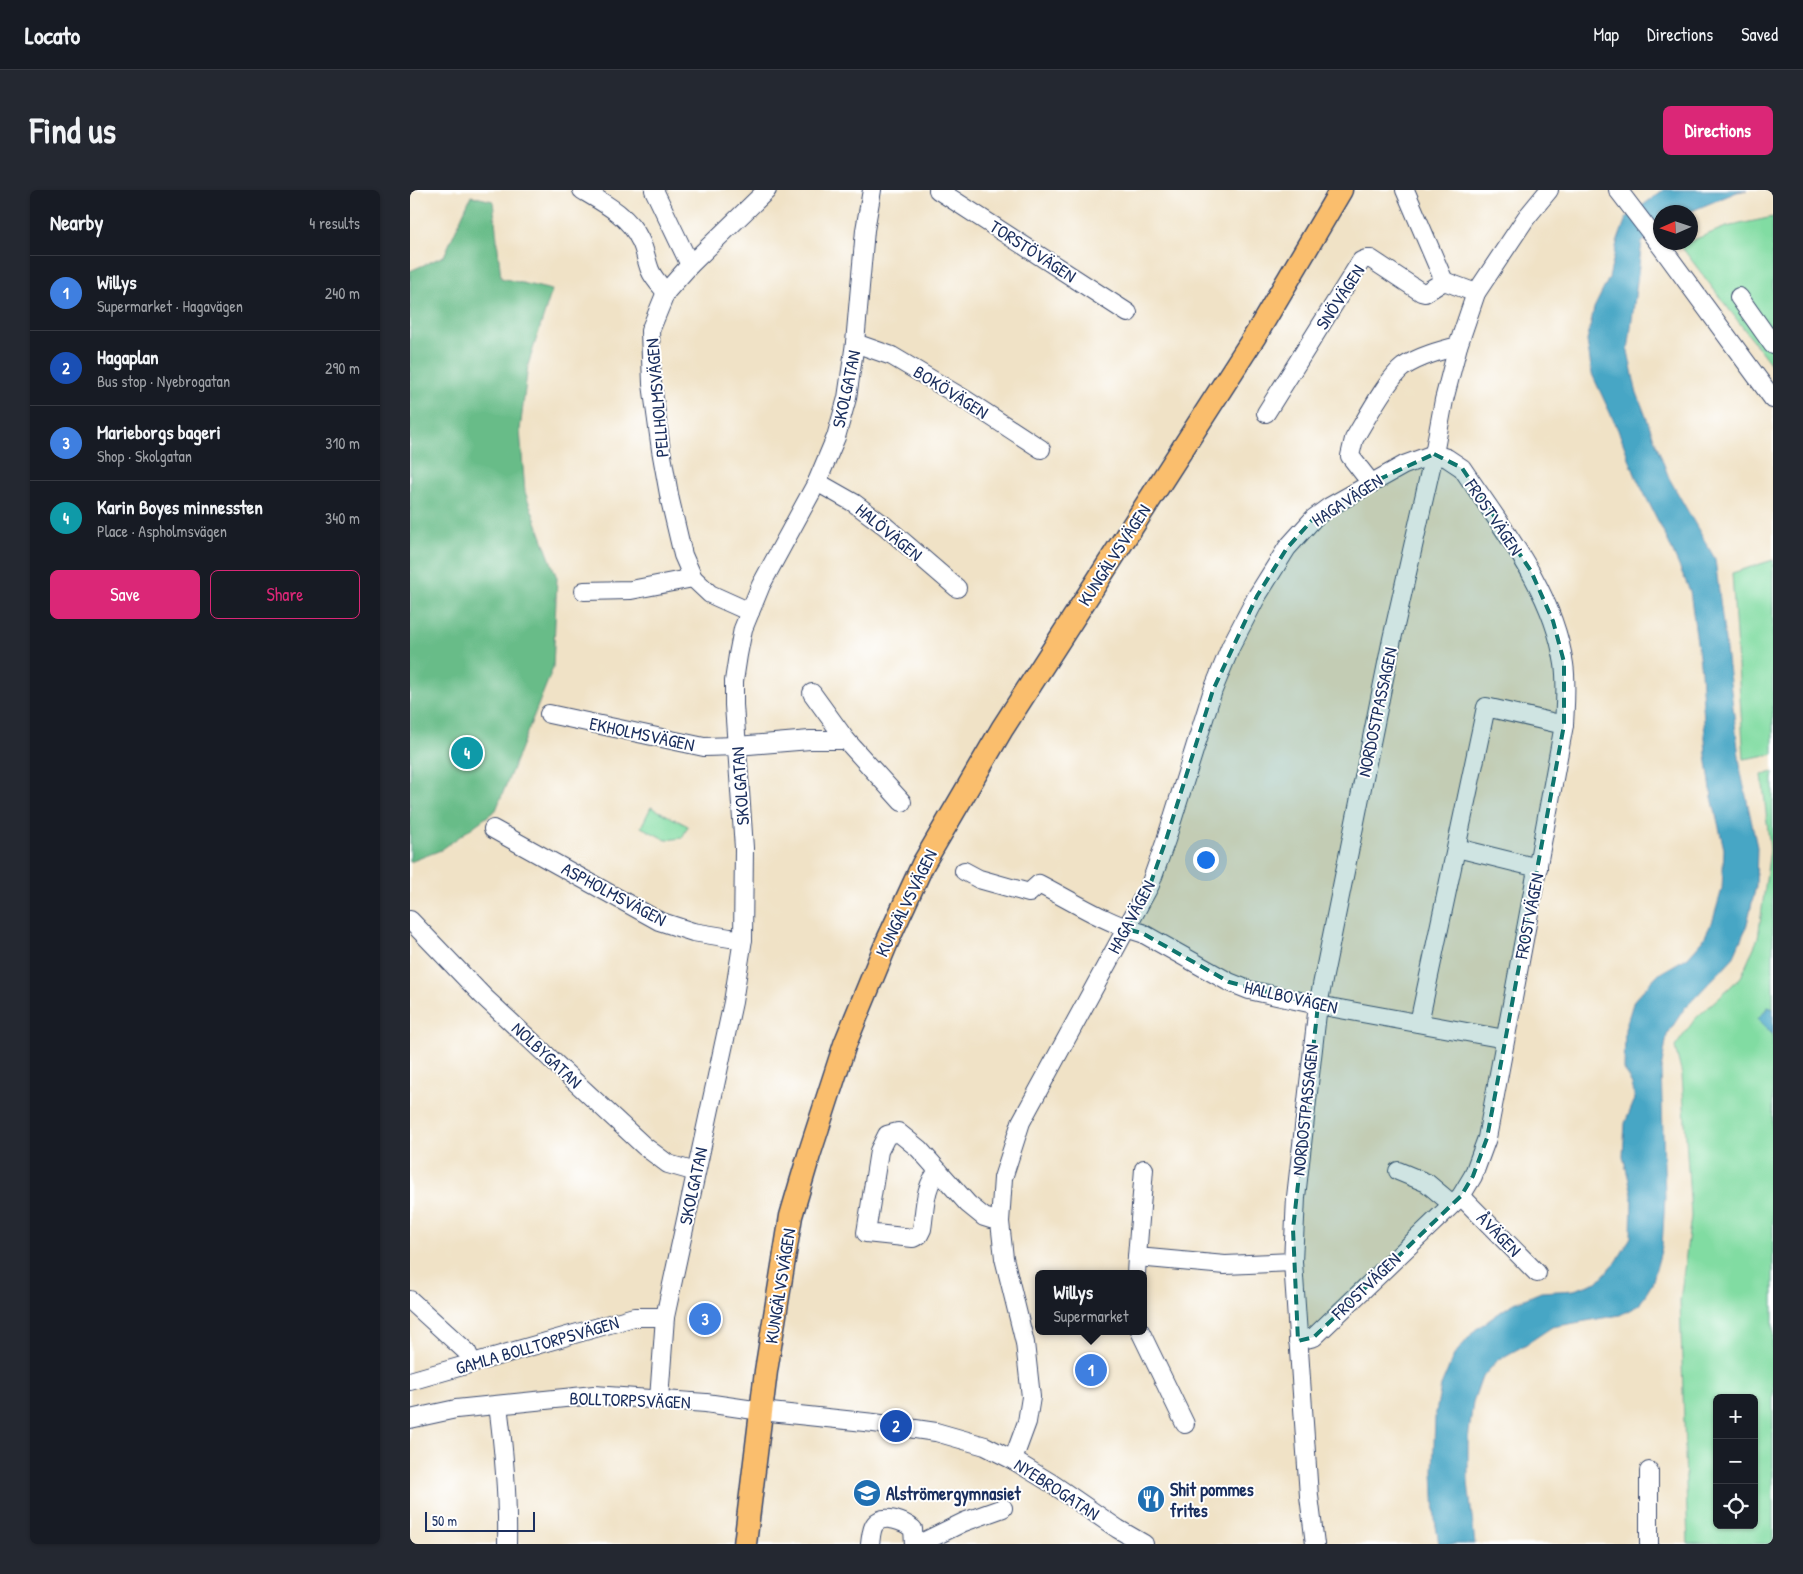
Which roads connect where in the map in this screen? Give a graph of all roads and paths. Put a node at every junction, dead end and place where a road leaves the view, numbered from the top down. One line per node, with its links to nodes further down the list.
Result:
1 (582, 190): 13 (street)
2 (654, 190): 11 (street)
3 (767, 190): 11 (street, PELLHOLMSVÄGEN)
4 (872, 190): 18 (street, SKOLGATAN)
5 (938, 190): 16 (street, TORSTÖVÄGEN)
6 (1340, 190): 17 (main road, KUNGÄLVSVÄGEN)
7 (1358, 190): 17 (main road, KUNGÄLVSVÄGEN)
8 (1404, 190): 12 (street)
9 (1549, 190): 14 (street, NORDOSTPASSAGEN)
10 (1620, 194): 21 (street)
11 (690, 265): 13 (street, PELLHOLMSVÄGEN)
12 (1444, 282): 14 (street); 22 (street, SNÖVÄGEN)
13 (666, 292): 27 (street, PELLHOLMSVÄGEN)
14 (1476, 293): 20 (street, NORDOSTPASSAGEN)
15 (1739, 297): 19 (street)
16 (1128, 313)
17 (1255, 336): 64 (main road, KUNGÄLVSVÄGEN)
18 (856, 343): 23 (street, BOKÖVÄGEN); 25 (street, SKOLGATAN)
19 (1773, 345)
20 (1458, 346): 24 (street, NORDOSTPASSAGEN); 26 (street)
21 (1773, 399)
22 (1266, 413)
23 (1041, 449)
24 (1434, 454): 26 (street, HAGAVÄGEN); 33 (street, FROSTVÄGEN); 44 (street, NORDOSTPASSAGEN)
25 (816, 482): 28 (street, HALÖVÄGEN); 30 (street, SKOLGATAN)
26 (1371, 483): 42 (street, HAGAVÄGEN)
27 (693, 578): 29 (street); 30 (street, PELLHOLMSVÄGEN)
28 (957, 588)
29 (584, 591)
30 (750, 612): 35 (street, SKOLGATAN)
31 (812, 693): 34 (street)
32 (549, 714): 35 (street, EKHOLMSVÄGEN)
33 (1564, 725): 38 (street); 39 (street, FROSTVÄGEN)
34 (846, 740): 35 (street, EKHOLMSVÄGEN); 36 (street)
35 (737, 746): 43 (street, SKOLGATAN)
36 (902, 802)
37 (492, 828): 43 (street, ASPHOLMSVÄGEN)
38 (1457, 848): 39 (street); 45 (street)
39 (1538, 868): 46 (street, FROSTVÄGEN)
40 (964, 871): 42 (street, HALLBOVÄGEN)
41 (410, 920): 50 (street, NOLBYGATAN)
42 (1126, 929): 44 (street, HALLBOVÄGEN); 52 (street, HAGAVÄGEN)
43 (743, 938): 50 (street, SKOLGATAN)
44 (1318, 1005): 45 (street, HALLBOVÄGEN); 53 (street, NORDOSTPASSAGEN)
45 (1419, 1023): 46 (street, HALLBOVÄGEN)
46 (1505, 1040): 51 (street, FROSTVÄGEN)
47 (1144, 1169): 54 (street)
48 (939, 1171): 48 (street); 52 (street)
49 (1398, 1171): 51 (street, ÅVÄGEN)
50 (696, 1172): 57 (street, SKOLGATAN)
51 (1457, 1200): 55 (street, ÅVÄGEN); 59 (street, FROSTVÄGEN)
52 (1000, 1222): 67 (street, HAGAVÄGEN)
53 (1293, 1262): 54 (street); 59 (street, NORDOSTPASSAGEN)
54 (1142, 1264)
55 (1537, 1273)
56 (410, 1300): 60 (street)
57 (665, 1317): 60 (street, GAMLA BOLLTORPSVÄGEN); 62 (street, SKOLGATAN)
58 (1142, 1335): 66 (street)
59 (1298, 1340): 76 (street, NORDOSTPASSAGEN)
60 (472, 1363): 61 (street, GAMLA BOLLTORPSVÄGEN)
61 (410, 1381)
62 (659, 1399): 63 (street, BOLLTORPSVÄGEN); 64 (street, BOLLTORPSVÄGEN)
63 (498, 1405): 65 (street, BOLLTORPSVÄGEN); 71 (street)
64 (761, 1411): 67 (street, NYEBROGATAN); 72 (main road, KUNGÄLVSVÄGEN)
65 (410, 1419)
66 (1185, 1424)
67 (1013, 1460): 70 (street, NYEBROGATAN)
68 (1649, 1471): 77 (street)
69 (1004, 1508): 75 (street)
70 (1140, 1543)
71 (507, 1544)
72 (746, 1544)
73 (870, 1544): 74 (street)
74 (914, 1544)
75 (919, 1544)
76 (1315, 1544)
77 (1649, 1544)

